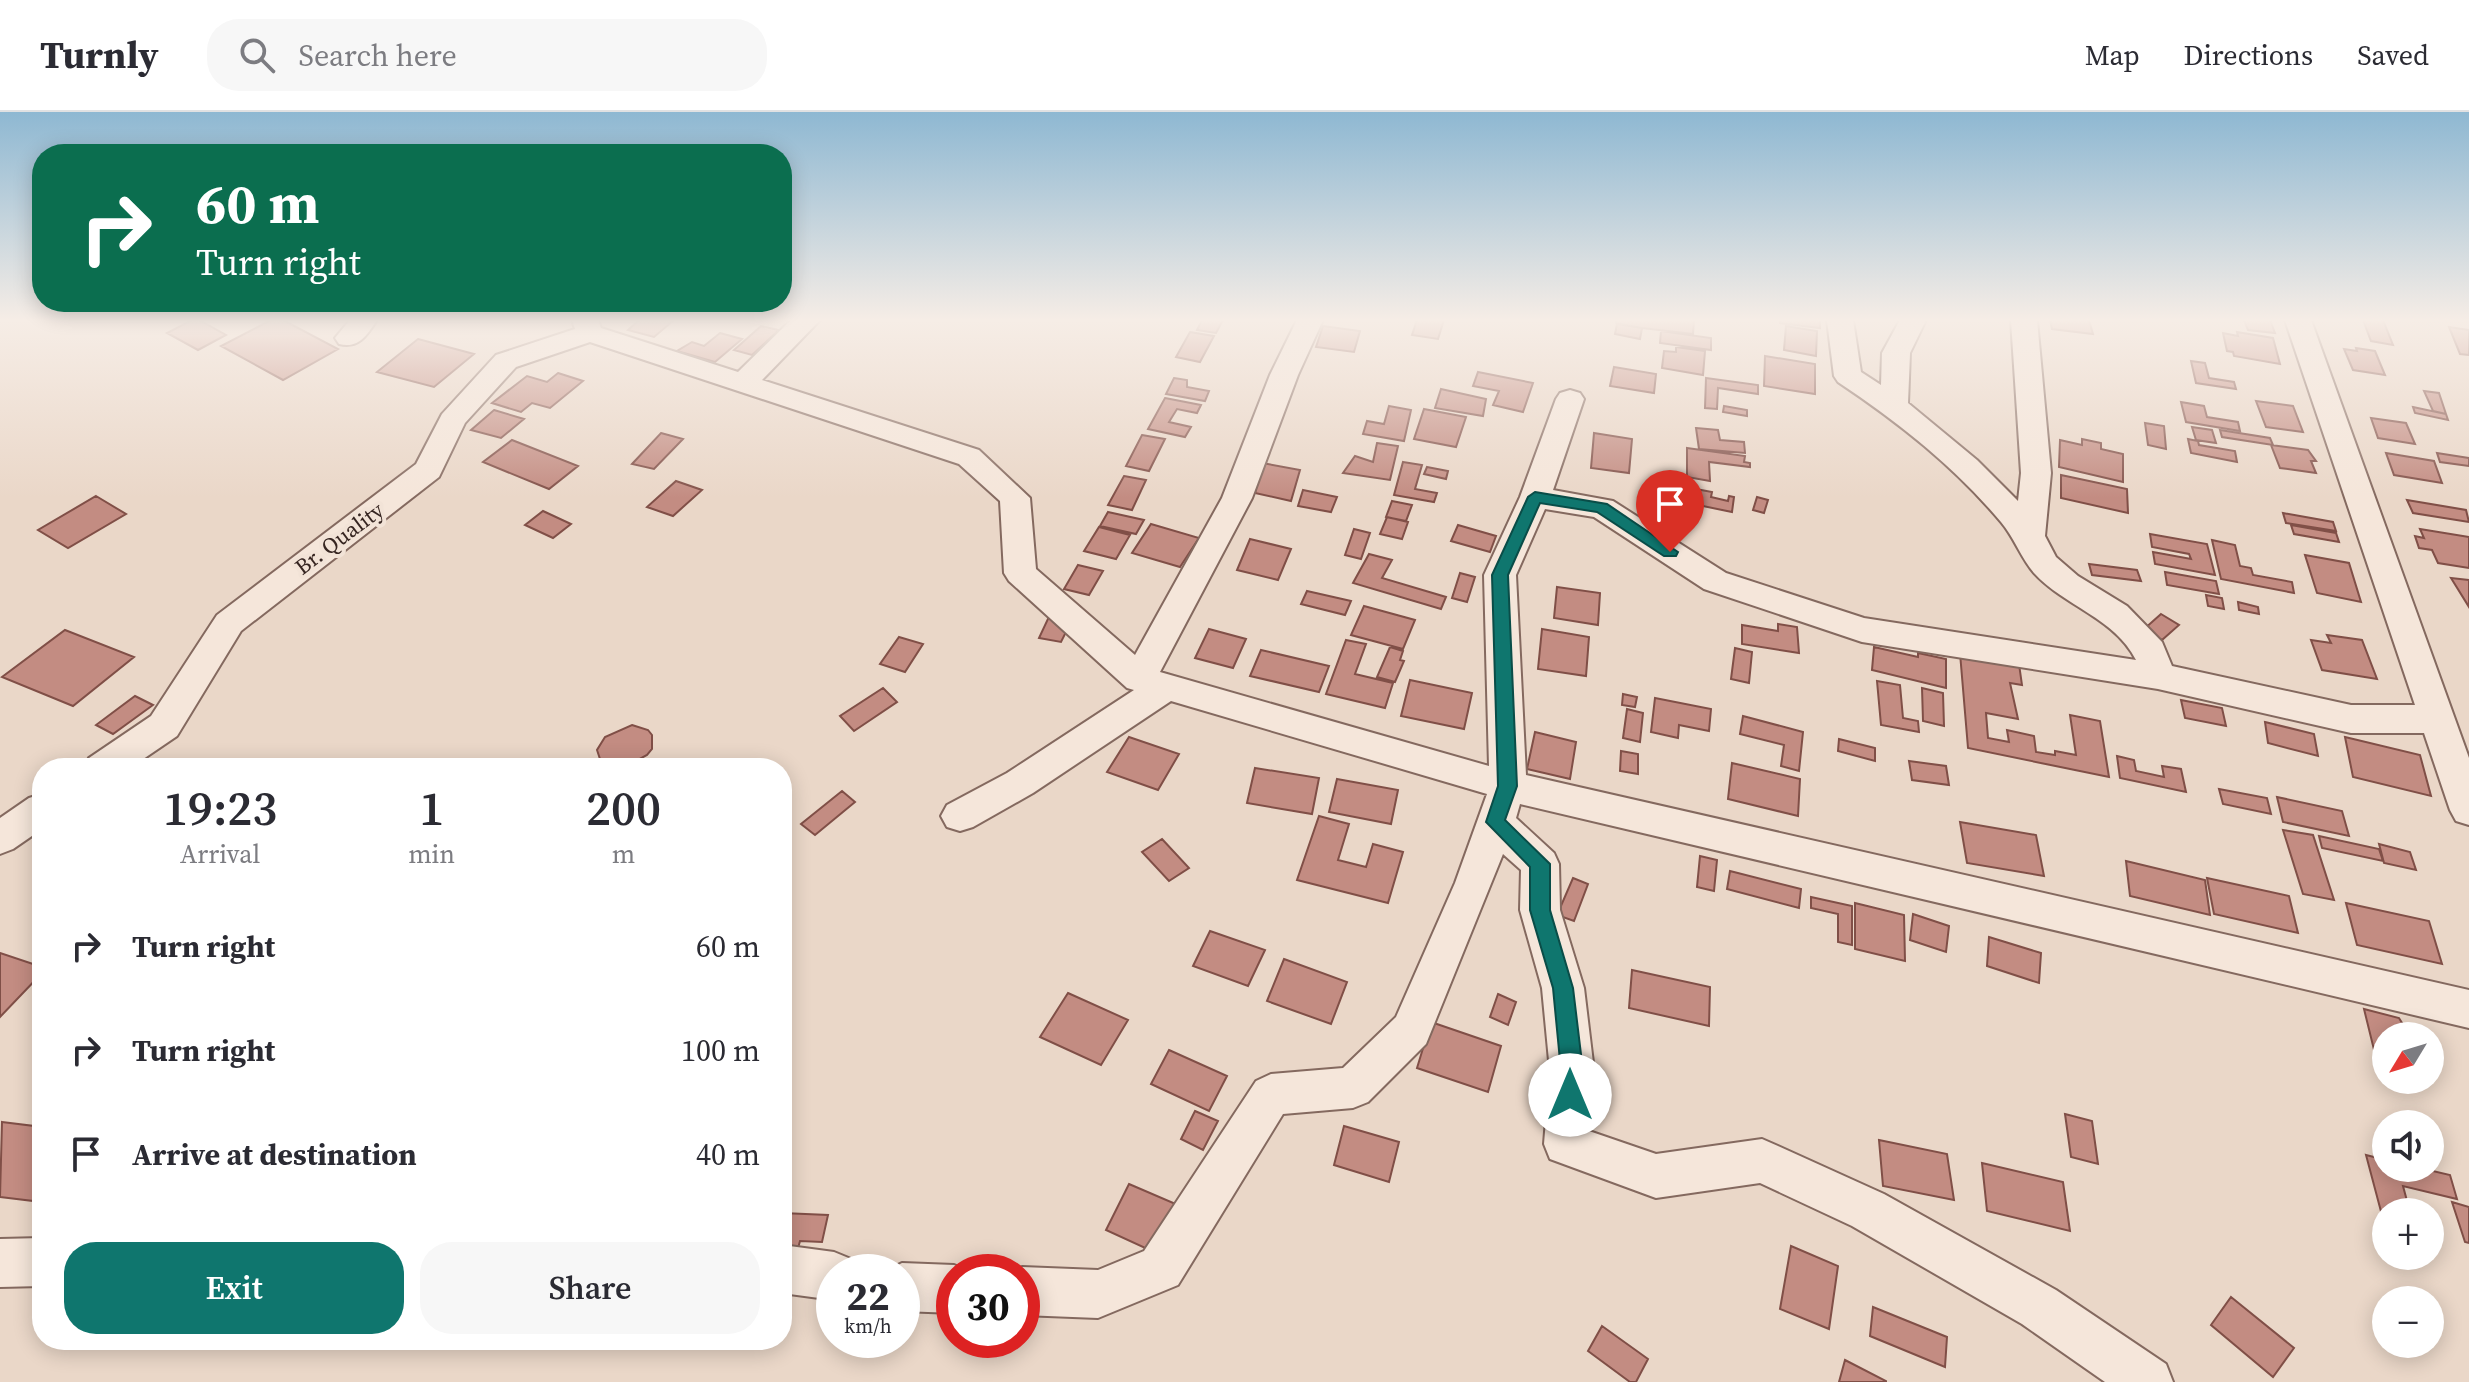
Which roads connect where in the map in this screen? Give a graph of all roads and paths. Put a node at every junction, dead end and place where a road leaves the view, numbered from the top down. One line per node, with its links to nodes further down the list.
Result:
1 (489, 379): 17 (street, Br. Quality)
2 (733, 379): 9 (street)
3 (747, 379): 9 (street)
4 (1282, 379): 15 (street)
5 (1853, 379): 11 (street)
6 (1895, 379): 11 (street)
7 (2029, 379): 13 (street)
8 (2319, 379): 16 (street)
9 (743, 383): 15 (street)
10 (1570, 399): 12 (street)
11 (1894, 406): 13 (street)
12 (1535, 497): 14 (street); 18 (street)
13 (2029, 536): 14 (street)
14 (2158, 676): 16 (street)
15 (1152, 683): 18 (street); 21 (street)
16 (2437, 719): 19 (street)
17 (117, 758)
18 (1502, 804): 23 (street); 28 (street); 29 (street)
19 (2469, 810)
20 (32, 816): 22 (street)
21 (960, 816)
22 (0, 838)
23 (2469, 1009)
24 (32, 1262): 25 (street)
25 (0, 1263)
26 (792, 1270): 27 (street)
27 (816, 1274)
28 (1040, 1292)
29 (2148, 1382)

